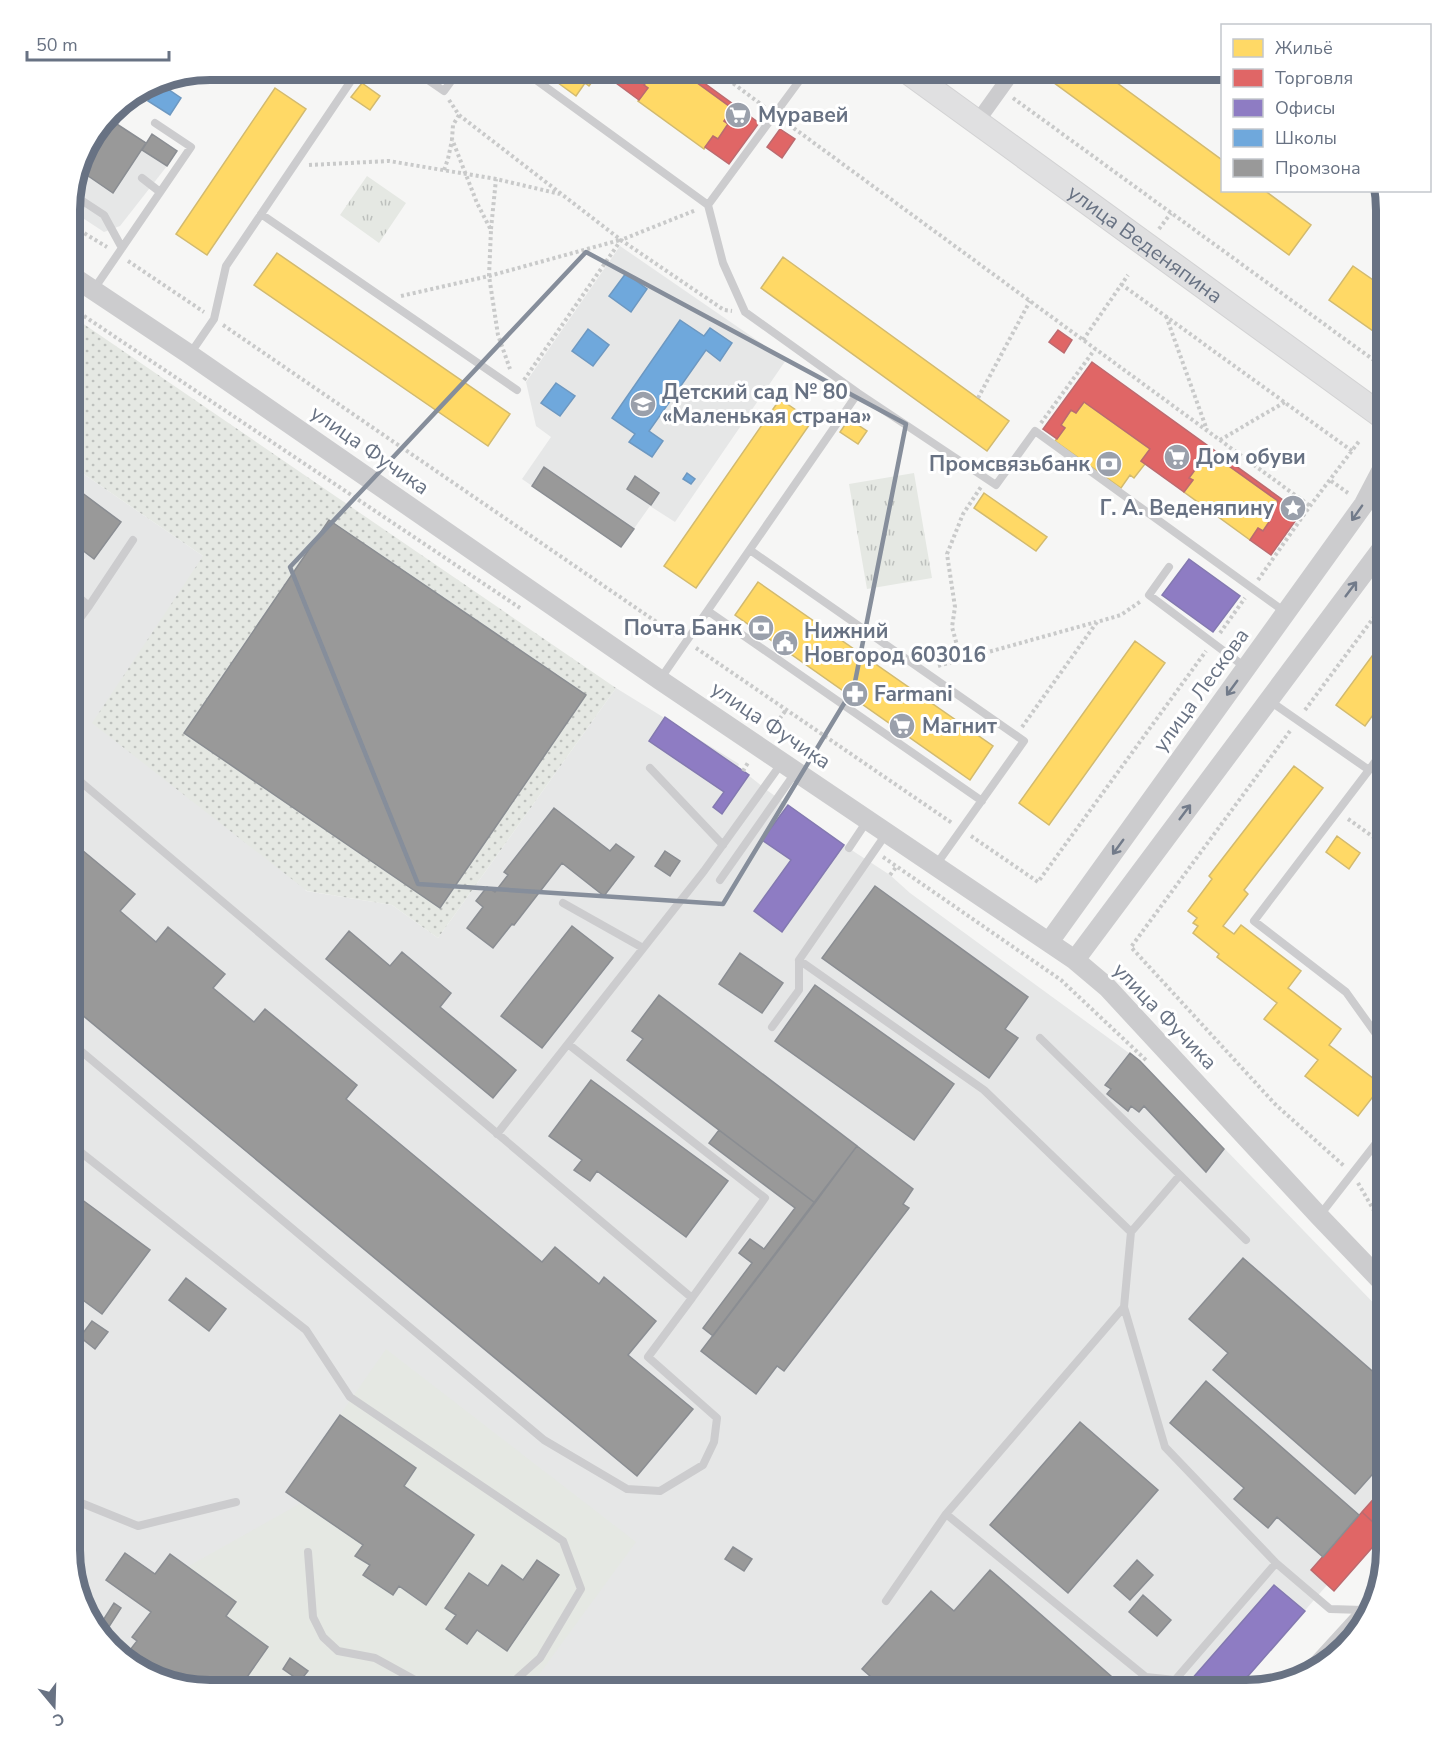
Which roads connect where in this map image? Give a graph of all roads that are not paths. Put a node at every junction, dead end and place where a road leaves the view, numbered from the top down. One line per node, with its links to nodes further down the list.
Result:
1 (352, 80): 14 (lane)
2 (427, 80): 3 (lane)
3 (452, 80)
4 (536, 80): 13 (lane)
5 (800, 80): 13 (lane)
6 (919, 80): 8 (main road, улица Веденяпина)
7 (1008, 80): 8 (street)
8 (977, 122): 21 (main road, улица Веденяпина)
9 (155, 123): 11 (lane)
10 (142, 178): 11 (lane)
11 (160, 192): 15 (lane)
12 (80, 199): 15 (lane)
13 (708, 205): 20 (lane)
14 (261, 214): 18 (lane); 19 (lane)
15 (120, 251): 17 (lane)
16 (80, 281): 17 (street, улица Фучика)
17 (93, 290): 18 (street, улица Фучика)
18 (189, 354): 33 (street, улица Фучика)
19 (517, 390)
20 (858, 393): 24 (lane); 30 (lane)
21 (1376, 412)
22 (1376, 481): 30 (street, улица Лескова, one-way to 30)
23 (133, 540): 28 (lane)
24 (750, 550): 29 (lane); 40 (lane)
25 (1376, 556): 34 (street, one-way to 25)
26 (1169, 567): 32 (lane)
27 (80, 598): 28 (lane)
28 (89, 606): 31 (lane)
29 (708, 611): 33 (lane); 40 (lane)
30 (1286, 613): 32 (street, улица Лескова)
31 (80, 618)
32 (1246, 668): 48 (street, улица Лескова, one-way to 48)
33 (660, 680): 36 (street, улица Фучика)
34 (1269, 700): 38 (lane); 51 (street, one-way to 34)
35 (1376, 761): 38 (lane)
36 (789, 767): 41 (street, улица Фучика); 43 (lane); 46 (lane)
37 (650, 768): 43 (lane)
38 (1370, 770): 53 (lane)
39 (80, 781): 57 (lane)
40 (982, 801): 45 (lane)
41 (868, 820): 42 (street, улица Фучика); 44 (lane)
42 (887, 833): 45 (street, улица Фучика); 50 (lane)
43 (723, 845): 49 (lane)
44 (849, 848)
45 (936, 865): 48 (street, улица Фучика)
46 (720, 880)
47 (563, 903): 49 (lane)
48 (1049, 942): 51 (street, улица Фучика)
49 (643, 948): 55 (lane)
50 (799, 960): 52 (lane); 62 (lane)
51 (1075, 960): 61 (street, улица Фучика)
52 (772, 1027)
53 (1376, 1034)
54 (1040, 1038): 60 (lane)
55 (568, 1044): 57 (lane); 65 (lane)
56 (80, 1050): 65 (lane)
57 (497, 1134): 65 (lane)
58 (1376, 1144): 61 (lane)
59 (80, 1152): 77 (lane)
60 (1180, 1175): 62 (lane); 63 (lane)
61 (1319, 1216): 64 (street, улица Фучика)
62 (1131, 1232): 66 (lane)
63 (1246, 1240)
64 (1376, 1276)
65 (692, 1298)
66 (1124, 1306): 69 (lane); 71 (lane)
67 (80, 1502): 68 (lane)
68 (236, 1502)
69 (946, 1514): 71 (lane); 72 (lane)
70 (308, 1552): 76 (lane)
71 (1276, 1563): 73 (lane)
72 (886, 1601)
73 (1362, 1609)
74 (1350, 1629): 75 (street)
75 (1338, 1640)
76 (415, 1680)
77 (515, 1680)

